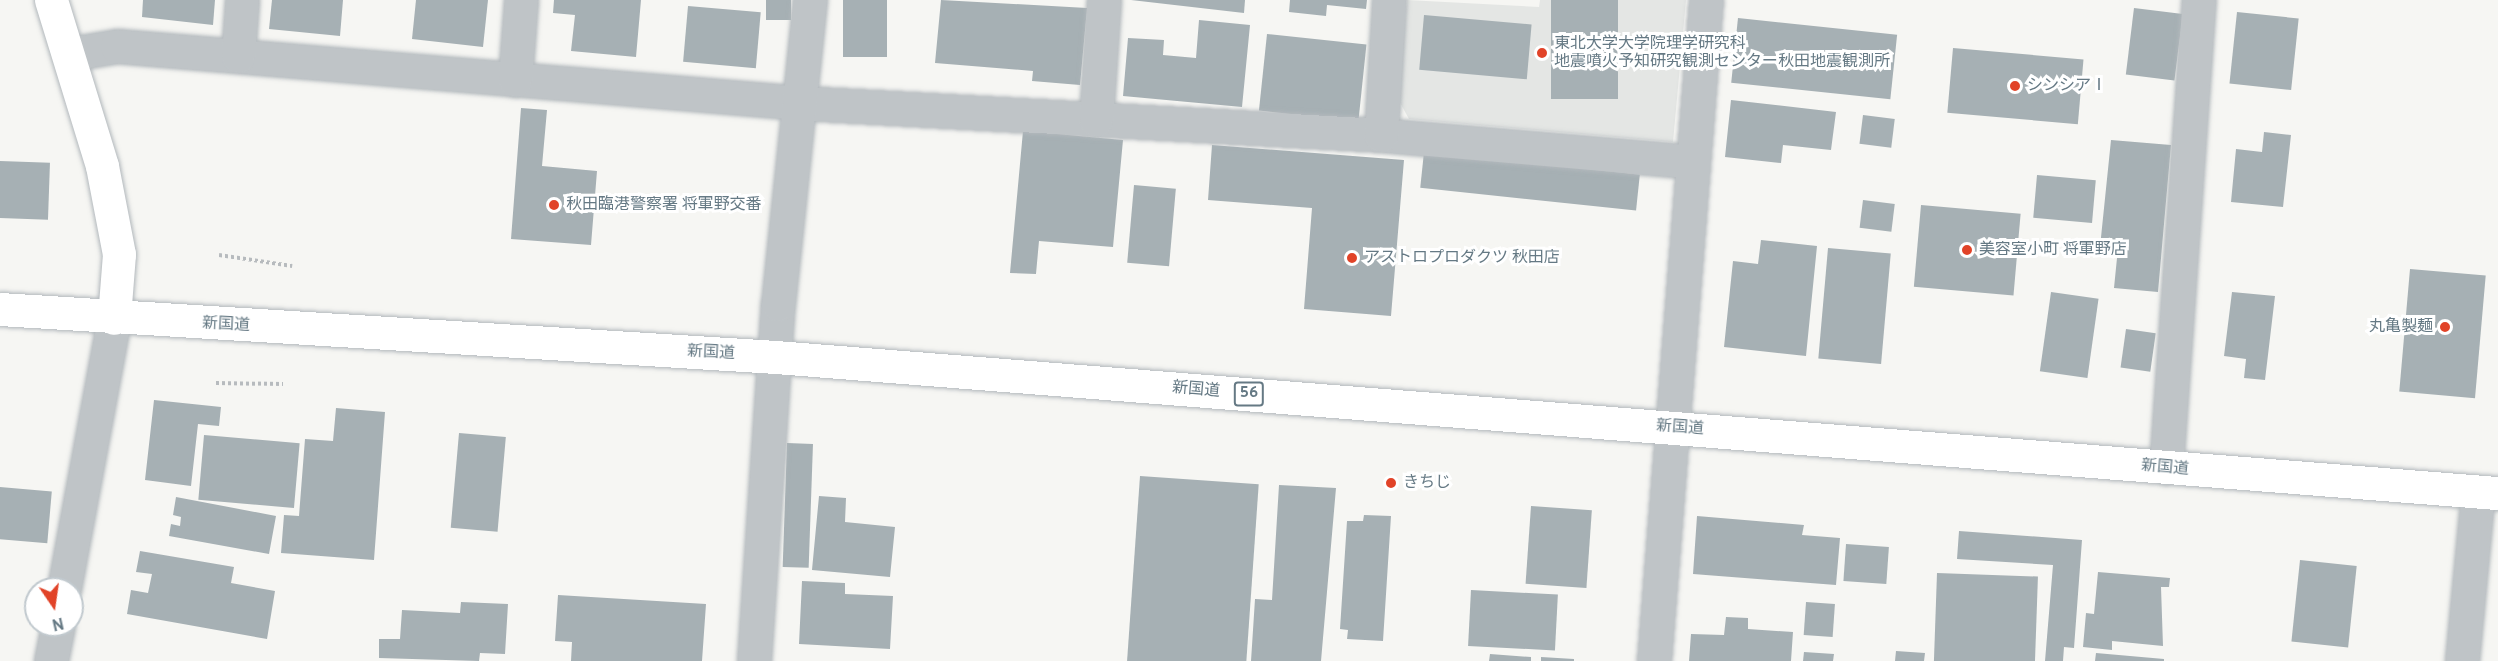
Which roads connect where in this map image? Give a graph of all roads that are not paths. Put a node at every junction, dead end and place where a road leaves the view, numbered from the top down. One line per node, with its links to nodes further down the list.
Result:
1 (51, 0): 9 (main road)
2 (242, 0): 10 (street)
3 (521, 0): 11 (street)
4 (810, 0): 12 (street)
5 (1104, 0): 13 (street)
6 (1389, 0): 14 (street)
7 (1706, 0): 15 (street)
8 (2199, 0): 20 (street)
9 (69, 54): 10 (street); 17 (main road)
10 (238, 56): 11 (street)
11 (515, 80): 12 (street)
12 (802, 103): 13 (street); 18 (street)
13 (1096, 120): 14 (street)
14 (1381, 135): 15 (street)
15 (1693, 162): 19 (street)
16 (0, 309): 17 (main road, 新国道 / 56)
17 (114, 318): 18 (main road, 新国道 / 56); 22 (street)
18 (776, 357): 19 (main road, 新国道 / 56); 25 (street)
19 (1670, 427): 20 (main road, 新国道 / 56); 26 (street)
20 (2166, 468): 21 (main road, 新国道 / 56)
21 (2488, 493): 27 (street)
22 (66, 577)
23 (56, 637): 24 (street)
24 (51, 661)
25 (754, 661)
26 (1654, 661)
27 (2462, 661)

